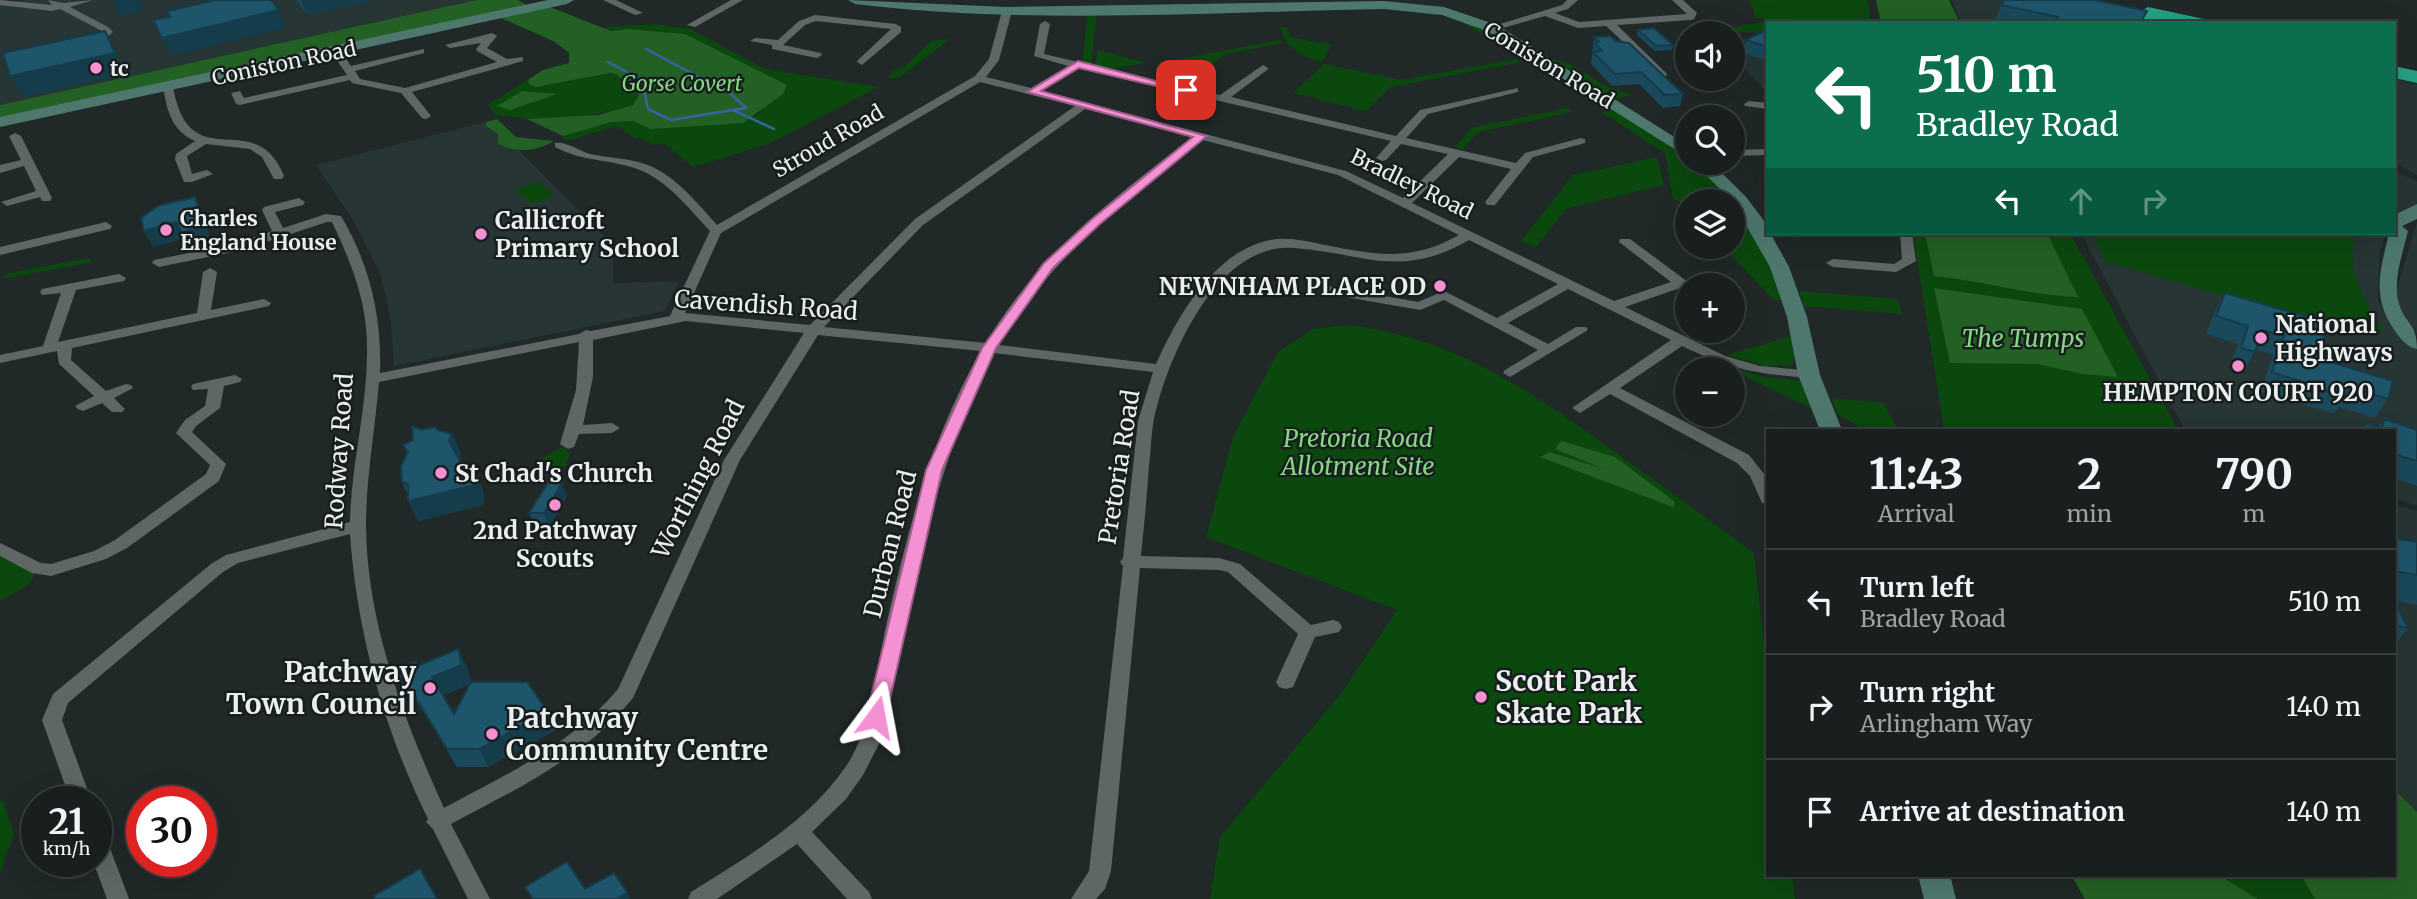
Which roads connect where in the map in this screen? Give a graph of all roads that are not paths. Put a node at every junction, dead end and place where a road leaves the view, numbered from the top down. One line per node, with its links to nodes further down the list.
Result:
1 (78, 0): 12 (street)
2 (88, 0): 18 (street)
3 (567, 0): 35 (street, Coniston Road)
4 (608, 0): 17 (street)
5 (637, 0): 17 (street)
6 (738, 0): 28 (street)
7 (1573, 0): 22 (street)
8 (1677, 0): 26 (street)
9 (2057, 0): 24 (highway)
10 (2089, 0): 25 (highway)
11 (3, 1): 18 (street)
12 (47, 1): 18 (street)
13 (858, 1): 15 (street, Coniston Road); 23 (street)
14 (1358, 3): 20 (street, Coniston Road); 29 (street, Coniston Road)
15 (935, 4): 19 (street, Coniston Road)
16 (1191, 4): 19 (street, Coniston Road); 20 (street, Coniston Road)
17 (618, 5): 21 (street)
18 (63, 6): 33 (street)
19 (1007, 11): 48 (street, Stroud Road)
20 (1278, 11)
21 (638, 13)
22 (1546, 13): 26 (street); 29 (street)
23 (839, 18): 31 (street); 38 (street)
24 (2157, 21)
25 (2189, 21)
26 (1609, 23): 46 (street)
27 (1059, 24): 40 (street)
28 (692, 25)
29 (1492, 28): 65 (street, Coniston Road)
30 (755, 41): 31 (street)
31 (779, 43): 36 (street)
32 (450, 45): 39 (street)
33 (85, 47)
34 (420, 51): 45 (street)
35 (336, 52): 45 (street); 49 (street, Coniston Road)
36 (817, 55)
37 (519, 59): 39 (street)
38 (848, 61)
39 (506, 63): 51 (street)
40 (1078, 64): 52 (street); 54 (street)
41 (2396, 65): 43 (highway)
42 (1263, 68): 54 (street)
43 (2417, 70)
44 (2396, 72): 47 (highway)
45 (350, 73): 51 (street); 53 (street)
46 (1662, 75)
47 (2417, 77)
48 (979, 78): 52 (street, Bradley Road); 83 (street, Stroud Road)
49 (168, 87): 59 (street, Coniston Road); 64 (street)
50 (1514, 90): 61 (street)
51 (405, 91): 58 (street)
52 (1032, 92): 56 (street, Bradley Road)
53 (236, 93)
54 (1223, 98): 61 (street)
55 (1749, 104): 57 (street)
56 (1084, 105): 60 (street, Bradley Road); 104 (street, Worthing Road)
57 (1766, 106)
58 (442, 112)
59 (0, 122)
60 (1201, 136): 80 (street, Bradley Road); 112 (street, Durban Road)
61 (1398, 139): 68 (street); 70 (street)
62 (13, 140): 71 (street)
63 (1581, 141): 72 (street)
64 (202, 142): 74 (street); 76 (street)
65 (1675, 144)
66 (559, 145): 83 (street)
67 (1766, 152): 69 (street)
68 (1456, 153): 72 (street); 80 (street)
69 (1745, 153)
70 (1382, 158)
71 (26, 162): 73 (street); 77 (street)
72 (1517, 167): 79 (street)
73 (0, 169)
74 (206, 174)
75 (1715, 175): 117 (street)
76 (278, 176)
77 (7, 202)
78 (299, 202): 84 (street)
79 (1491, 202)
80 (1405, 203): 85 (street, Bradley Road)
81 (2402, 222): 110 (street)
82 (106, 226): 88 (street)
83 (716, 231): 102 (street)
84 (279, 232): 89 (street, Rodway Road); 119 (street, Rodway Road)
85 (1469, 235): 94 (street, Bradley Road); 115 (street, Pretoria Road)
86 (1906, 235): 90 (street)
87 (1625, 242): 93 (street)
88 (0, 251)
89 (163, 260)
90 (1832, 262)
91 (210, 272): 101 (street)
92 (119, 278): 95 (street)
93 (1675, 278)
94 (1568, 284): 100 (street, Bradley Road); 103 (street)
95 (70, 288): 98 (street); 111 (street)
96 (1675, 288): 100 (street)
97 (1328, 290): 103 (street)
98 (47, 292)
99 (264, 303): 101 (street)
100 (1614, 306): 107 (street, Bradley Road)
101 (203, 317): 111 (street)
102 (676, 318): 104 (street, Cavendish Road); 106 (street, Cavendish Road)
103 (1498, 323): 113 (street)
104 (814, 329): 112 (street, Cavendish Road); 138 (street, Worthing Road)
105 (1581, 330): 113 (street)
106 (586, 334): 119 (street, Cavendish Road); 128 (street)
107 (1675, 337)
108 (1677, 343): 123 (street)
109 (1688, 343): 117 (street, Bradley Road)
110 (2417, 343)
111 (57, 346): 114 (street); 124 (street)
112 (989, 348): 115 (street, Cavendish Road); 139 (street, Durban Road)
113 (1548, 350): 116 (street)
114 (0, 359)
115 (1161, 369): 133 (street, Pretoria Road)
116 (1510, 373)
117 (1809, 374): 129 (street)
118 (235, 379): 120 (street)
119 (372, 379): 131 (street, Rodway Road)
120 (217, 383): 121 (street); 132 (street)
121 (198, 387)
122 (126, 388): 124 (street)
123 (1610, 388): 126 (street); 130 (street)
124 (104, 397): 125 (street); 127 (street)
125 (83, 406)
126 (1580, 408)
127 (117, 409)
128 (612, 428)
129 (1831, 429)
130 (1766, 494)
131 (358, 526): 137 (street); 138 (street, Rodway Road)
132 (0, 549)
133 (1129, 562): 135 (street); 146 (street, Pretoria Road)
134 (1333, 627): 135 (street)
135 (1308, 632): 136 (street)
136 (1286, 682)
137 (76, 786)
138 (437, 822): 143 (street, Rodway Road)
139 (799, 832): 144 (street, Durban Road); 145 (street)
140 (110, 877): 142 (street)
141 (1934, 877): 147 (street)
142 (118, 899)
143 (479, 899)
144 (699, 899)
145 (861, 899)
146 (1082, 899)
147 (1940, 899)

